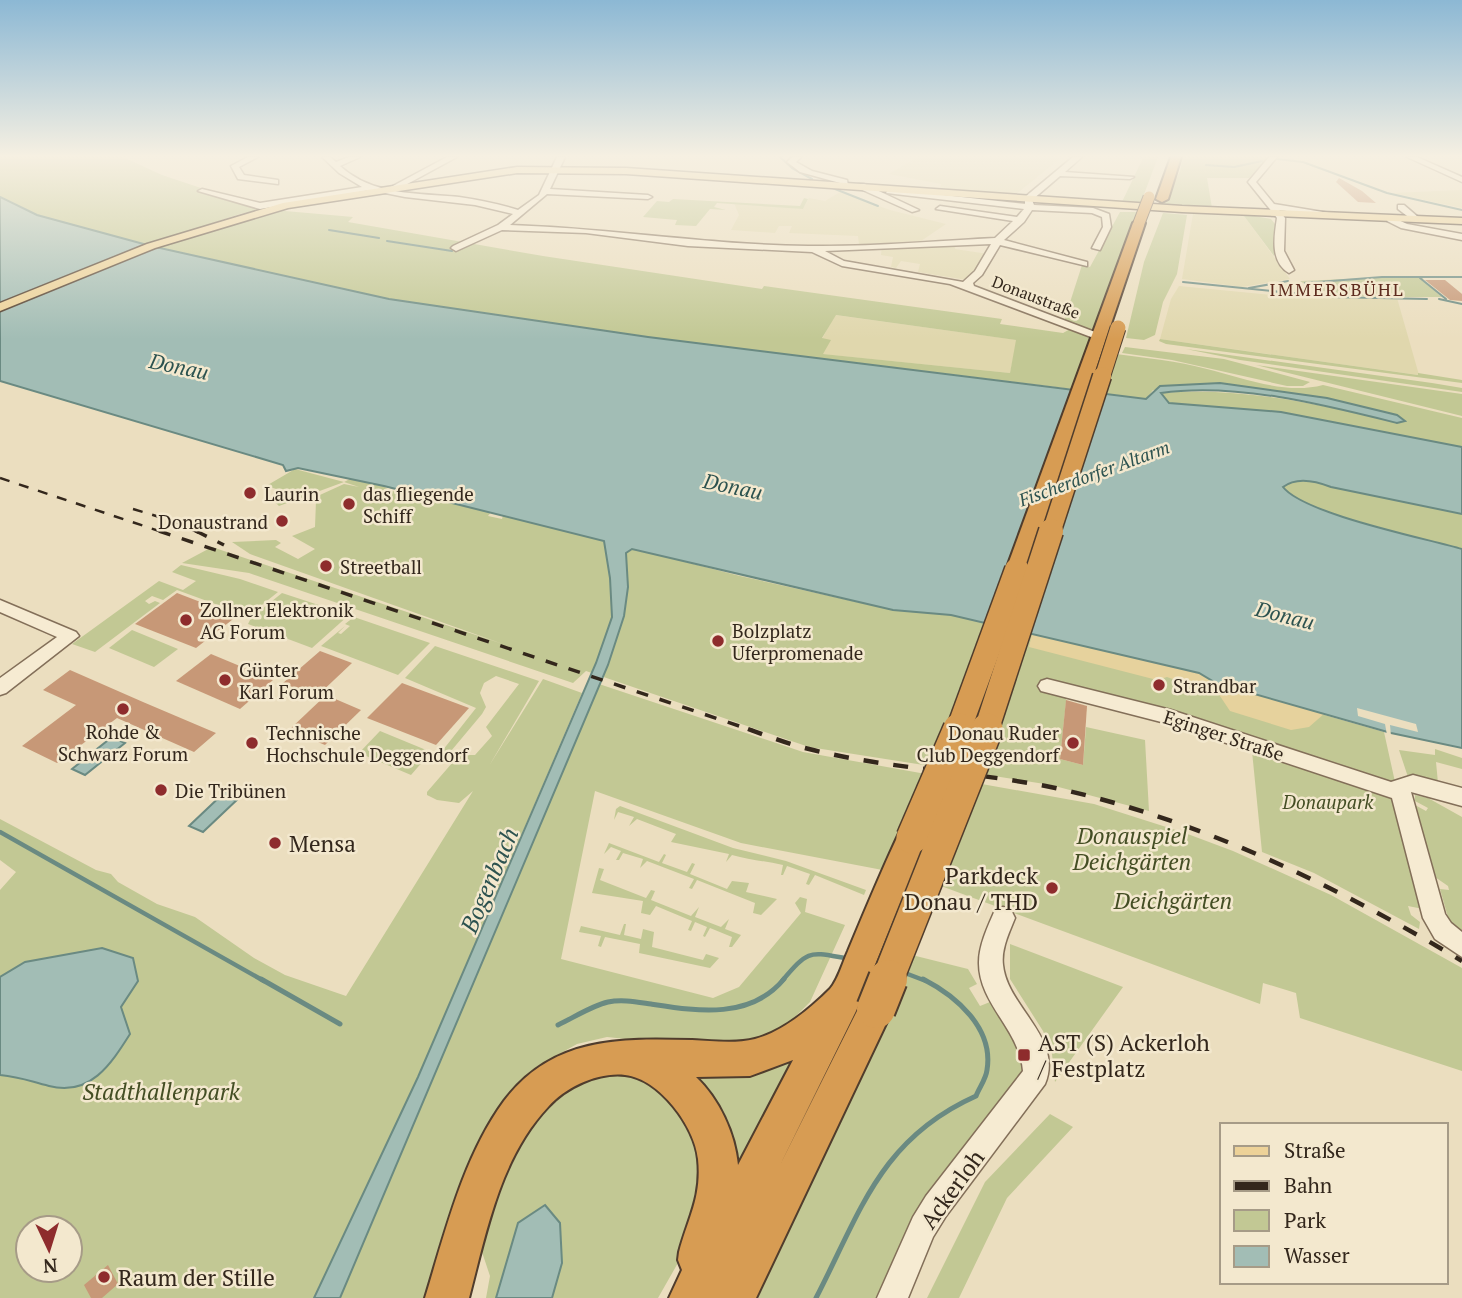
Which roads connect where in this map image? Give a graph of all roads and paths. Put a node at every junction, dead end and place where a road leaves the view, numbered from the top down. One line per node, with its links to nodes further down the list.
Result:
1 (232, 218): 21 (main road)
2 (513, 218): 12 (street, Donaustraße)
3 (1003, 218): 10 (street)
4 (1107, 218): 16 (street)
5 (1148, 218): 22 (highway)
6 (1281, 218): 19 (street)
7 (1371, 218): 9 (main road)
8 (1423, 218): 11 (street)
9 (1390, 219): 11 (main road); 13 (street)
10 (1021, 220): 14 (street)
11 (1462, 220)
12 (501, 227): 15 (street, Donaustraße); 17 (street, Donaustraße)
13 (1462, 237)
14 (997, 241): 17 (street, Donaustraße); 18 (street, Donaustraße); 20 (street, Donaustraße)
15 (456, 248)
16 (1097, 248)
17 (827, 250): 20 (street, Donaustraße)
18 (1084, 264)
19 (1289, 270)
20 (969, 285): 22 (street, Donaustraße)
21 (0, 307)
22 (1104, 329): 30 (highway, bridge)
23 (0, 606): 25 (street)
24 (1047, 687): 26 (street, Eginger Straße)
25 (0, 688)
26 (1399, 786): 27 (street, Eginger Straße); 29 (street)
27 (1462, 797)
28 (1003, 918): 34 (street, Ackerloh)
29 (1462, 946)
30 (860, 1004): 31 (highway); 32 (highway)
31 (620, 1056): 32 (highway); 33 (highway)
32 (707, 1294)
33 (447, 1298)
34 (892, 1298)

